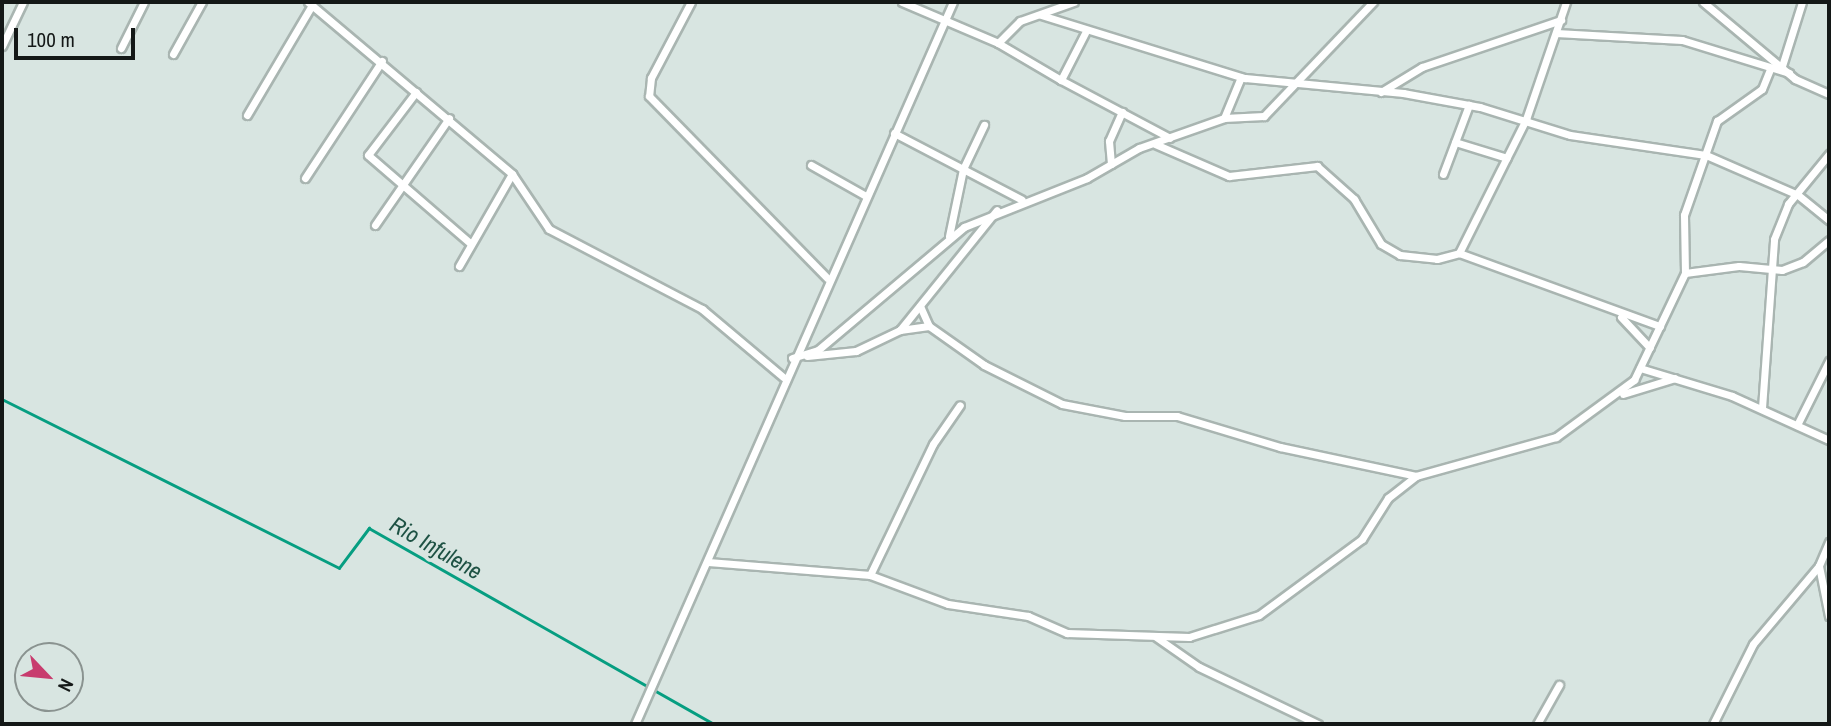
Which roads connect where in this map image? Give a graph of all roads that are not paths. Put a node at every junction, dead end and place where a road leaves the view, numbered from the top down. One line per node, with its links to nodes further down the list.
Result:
1 (23, 2): 21 (street)
2 (144, 2): 22 (street)
3 (202, 2): 23 (street)
4 (691, 2): 68 (street)
5 (902, 2): 16 (street)
6 (953, 2): 16 (street)
7 (1054, 2): 14 (street)
8 (1074, 2): 14 (street)
9 (1566, 2): 17 (street)
10 (1703, 2): 25 (street)
11 (1802, 2): 25 (street)
12 (310, 3): 24 (street); 36 (street)
13 (1368, 3): 30 (street)
14 (1050, 10): 15 (street)
15 (1041, 15): 18 (street); 20 (street)
16 (946, 19): 20 (street); 41 (street)
17 (1561, 20): 19 (street); 32 (street)
18 (1085, 33): 28 (street); 29 (street)
19 (1556, 33): 26 (street); 39 (street)
20 (998, 43): 29 (street)
21 (2, 46)
22 (121, 48)
23 (173, 54)
24 (382, 61): 31 (street); 53 (street)
25 (1782, 66): 27 (street)
26 (1770, 69): 27 (street); 45 (street)
27 (1788, 74): 33 (street)
28 (1241, 77): 30 (street); 38 (street)
29 (1061, 80): 35 (street)
30 (1293, 80): 32 (street); 38 (street)
31 (416, 92): 37 (street); 54 (street)
32 (1381, 92): 34 (street)
33 (1829, 94)
34 (1469, 105): 39 (street); 43 (street)
35 (1122, 111): 42 (street); 48 (street)
36 (247, 115)
37 (449, 118): 51 (street); 54 (street)
38 (1224, 118): 42 (street)
39 (1526, 119): 45 (street); 47 (street)
40 (984, 125): 50 (street)
41 (894, 133): 50 (street); 55 (street)
42 (1170, 138): 44 (street)
43 (1455, 142): 47 (street); 52 (street)
44 (1155, 144): 48 (street); 64 (street)
45 (1706, 155): 56 (street); 67 (street)
46 (1829, 155): 56 (street)
47 (1507, 158): 64 (street)
48 (1111, 164): 57 (street)
49 (811, 165): 55 (street)
50 (964, 169): 57 (street); 61 (street)
51 (512, 173): 63 (street); 79 (street)
52 (1443, 174)
53 (305, 178)
54 (401, 183): 60 (street); 63 (street)
55 (864, 195): 68 (street)
56 (1798, 195): 59 (street); 66 (street)
57 (1022, 200): 58 (street)
58 (998, 210): 61 (street); 69 (street)
59 (1829, 220)
60 (375, 225)
61 (949, 236): 75 (street)
62 (1829, 240): 66 (street)
63 (471, 244): 65 (street)
64 (1459, 253): 70 (street)
65 (459, 266)
66 (1771, 269): 67 (street); 83 (street)
67 (1685, 273): 72 (street)
68 (827, 278): 76 (street)
69 (920, 306): 71 (street); 73 (street)
70 (1621, 317): 72 (street); 74 (street)
71 (929, 326): 73 (street); 86 (street)
72 (1660, 326): 74 (street)
73 (900, 330): 75 (street)
74 (1650, 348): 78 (street)
75 (807, 356): 76 (street)
76 (792, 358): 79 (street)
77 (1829, 361): 84 (street)
78 (1640, 368): 80 (street); 81 (street)
79 (783, 377): 88 (street)
80 (1676, 378): 81 (street); 83 (street)
81 (1621, 394): 86 (street)
82 (960, 405): 90 (street)
83 (1762, 408): 84 (street)
84 (1797, 425): 85 (street)
85 (1829, 440)
86 (1416, 476): 93 (street)
87 (1829, 542): 89 (street)
88 (708, 562): 90 (street); 95 (street)
89 (1819, 566): 91 (street); 98 (street)
90 (870, 575): 93 (street)
91 (1828, 602): 92 (street)
92 (1829, 616)
93 (1156, 637): 96 (street)
94 (1559, 685): 97 (street)
95 (635, 724)
96 (1318, 724)
97 (1537, 724)
98 (1713, 724)

